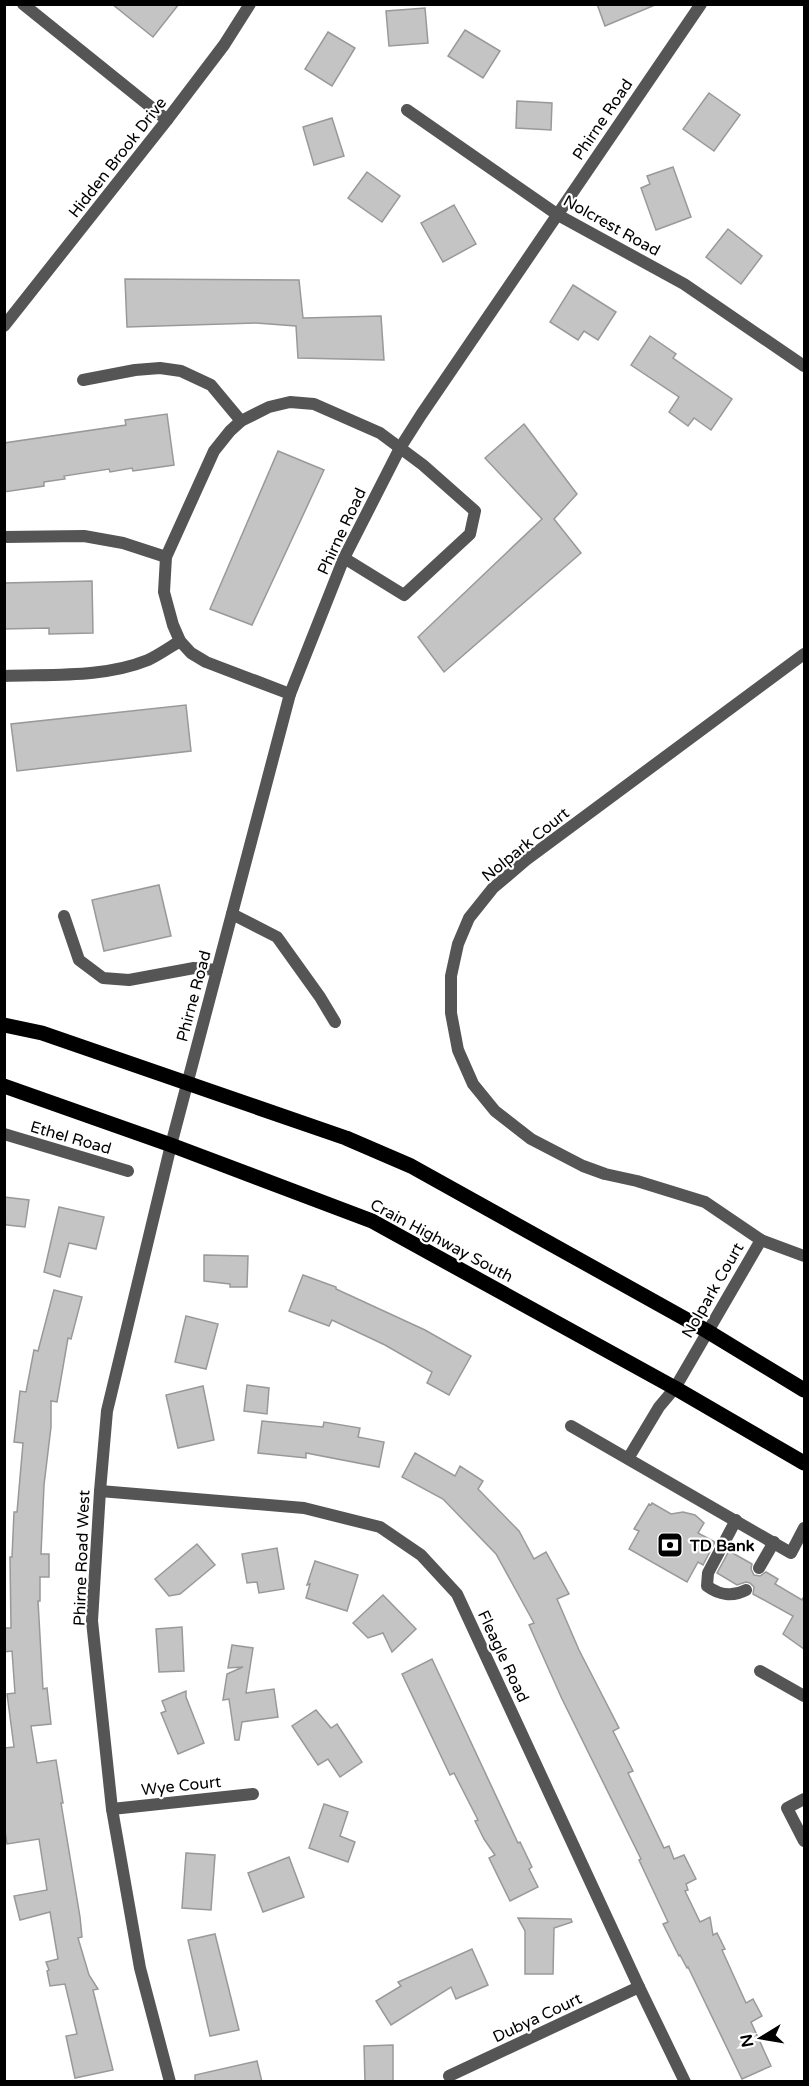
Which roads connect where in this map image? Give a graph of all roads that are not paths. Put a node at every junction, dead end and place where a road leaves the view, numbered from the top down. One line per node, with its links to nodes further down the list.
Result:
1 (23, 4): 5 (street)
2 (250, 4): 5 (street, Hidden Brook Drive)
3 (701, 4): 6 (street, Phirne Road)
4 (407, 110): 6 (street, Nolcrest Road)
5 (168, 120): 7 (street, Hidden Brook Drive)
6 (558, 215): 8 (street, Nolcrest Road); 11 (street, Phirne Road)
7 (4, 326)
8 (804, 366)
9 (83, 380): 10 (street)
10 (241, 421): 11 (street); 13 (street)
11 (400, 448): 14 (street, Phirne Road); 14 (street)
12 (4, 537): 13 (street)
13 (165, 557): 15 (street)
14 (344, 558): 18 (street, Phirne Road)
15 (180, 641): 17 (street); 18 (street)
16 (804, 657): 29 (street, Nolpark Court)
17 (4, 676)
18 (290, 694): 19 (street, Phirne Road)
19 (232, 914): 21 (street, Phirne Road); 22 (street)
20 (64, 916): 21 (street)
21 (217, 970): 24 (street, Phirne Road)
22 (335, 1022)
23 (4, 1025): 24 (main road)
24 (187, 1084): 27 (street, Phirne Road); 31 (main road)
25 (4, 1086): 27 (main road, Crain Highway South)
26 (4, 1134): 28 (street, Ethel Road)
27 (171, 1145): 32 (main road, Crain Highway South); 37 (street, Phirne Road West)
28 (128, 1171)
29 (761, 1240): 30 (street); 31 (street, Nolpark Court)
30 (804, 1256)
31 (707, 1331): 32 (street, Nolpark Court); 33 (main road)
32 (675, 1388): 35 (street, Nolpark Court); 36 (main road, Crain Highway South)
33 (804, 1390)
34 (571, 1426): 35 (street)
35 (629, 1457): 38 (street)
36 (804, 1463)
37 (100, 1491): 47 (street, Phirne Road West); 49 (street, Fleagle Road)
38 (736, 1520): 40 (street); 42 (street)
39 (804, 1528): 40 (street)
40 (774, 1542): 41 (street)
41 (759, 1568)
42 (746, 1590)
43 (760, 1671): 44 (street)
44 (804, 1696)
45 (253, 1794): 47 (street, Wye Court)
46 (804, 1799): 48 (street)
47 (112, 1809): 51 (street, Phirne Road West)
48 (804, 1841)
49 (639, 1987): 50 (street, Dubya Court); 52 (street, Fleagle Road)
50 (449, 2076)
51 (170, 2082)
52 (685, 2082)

